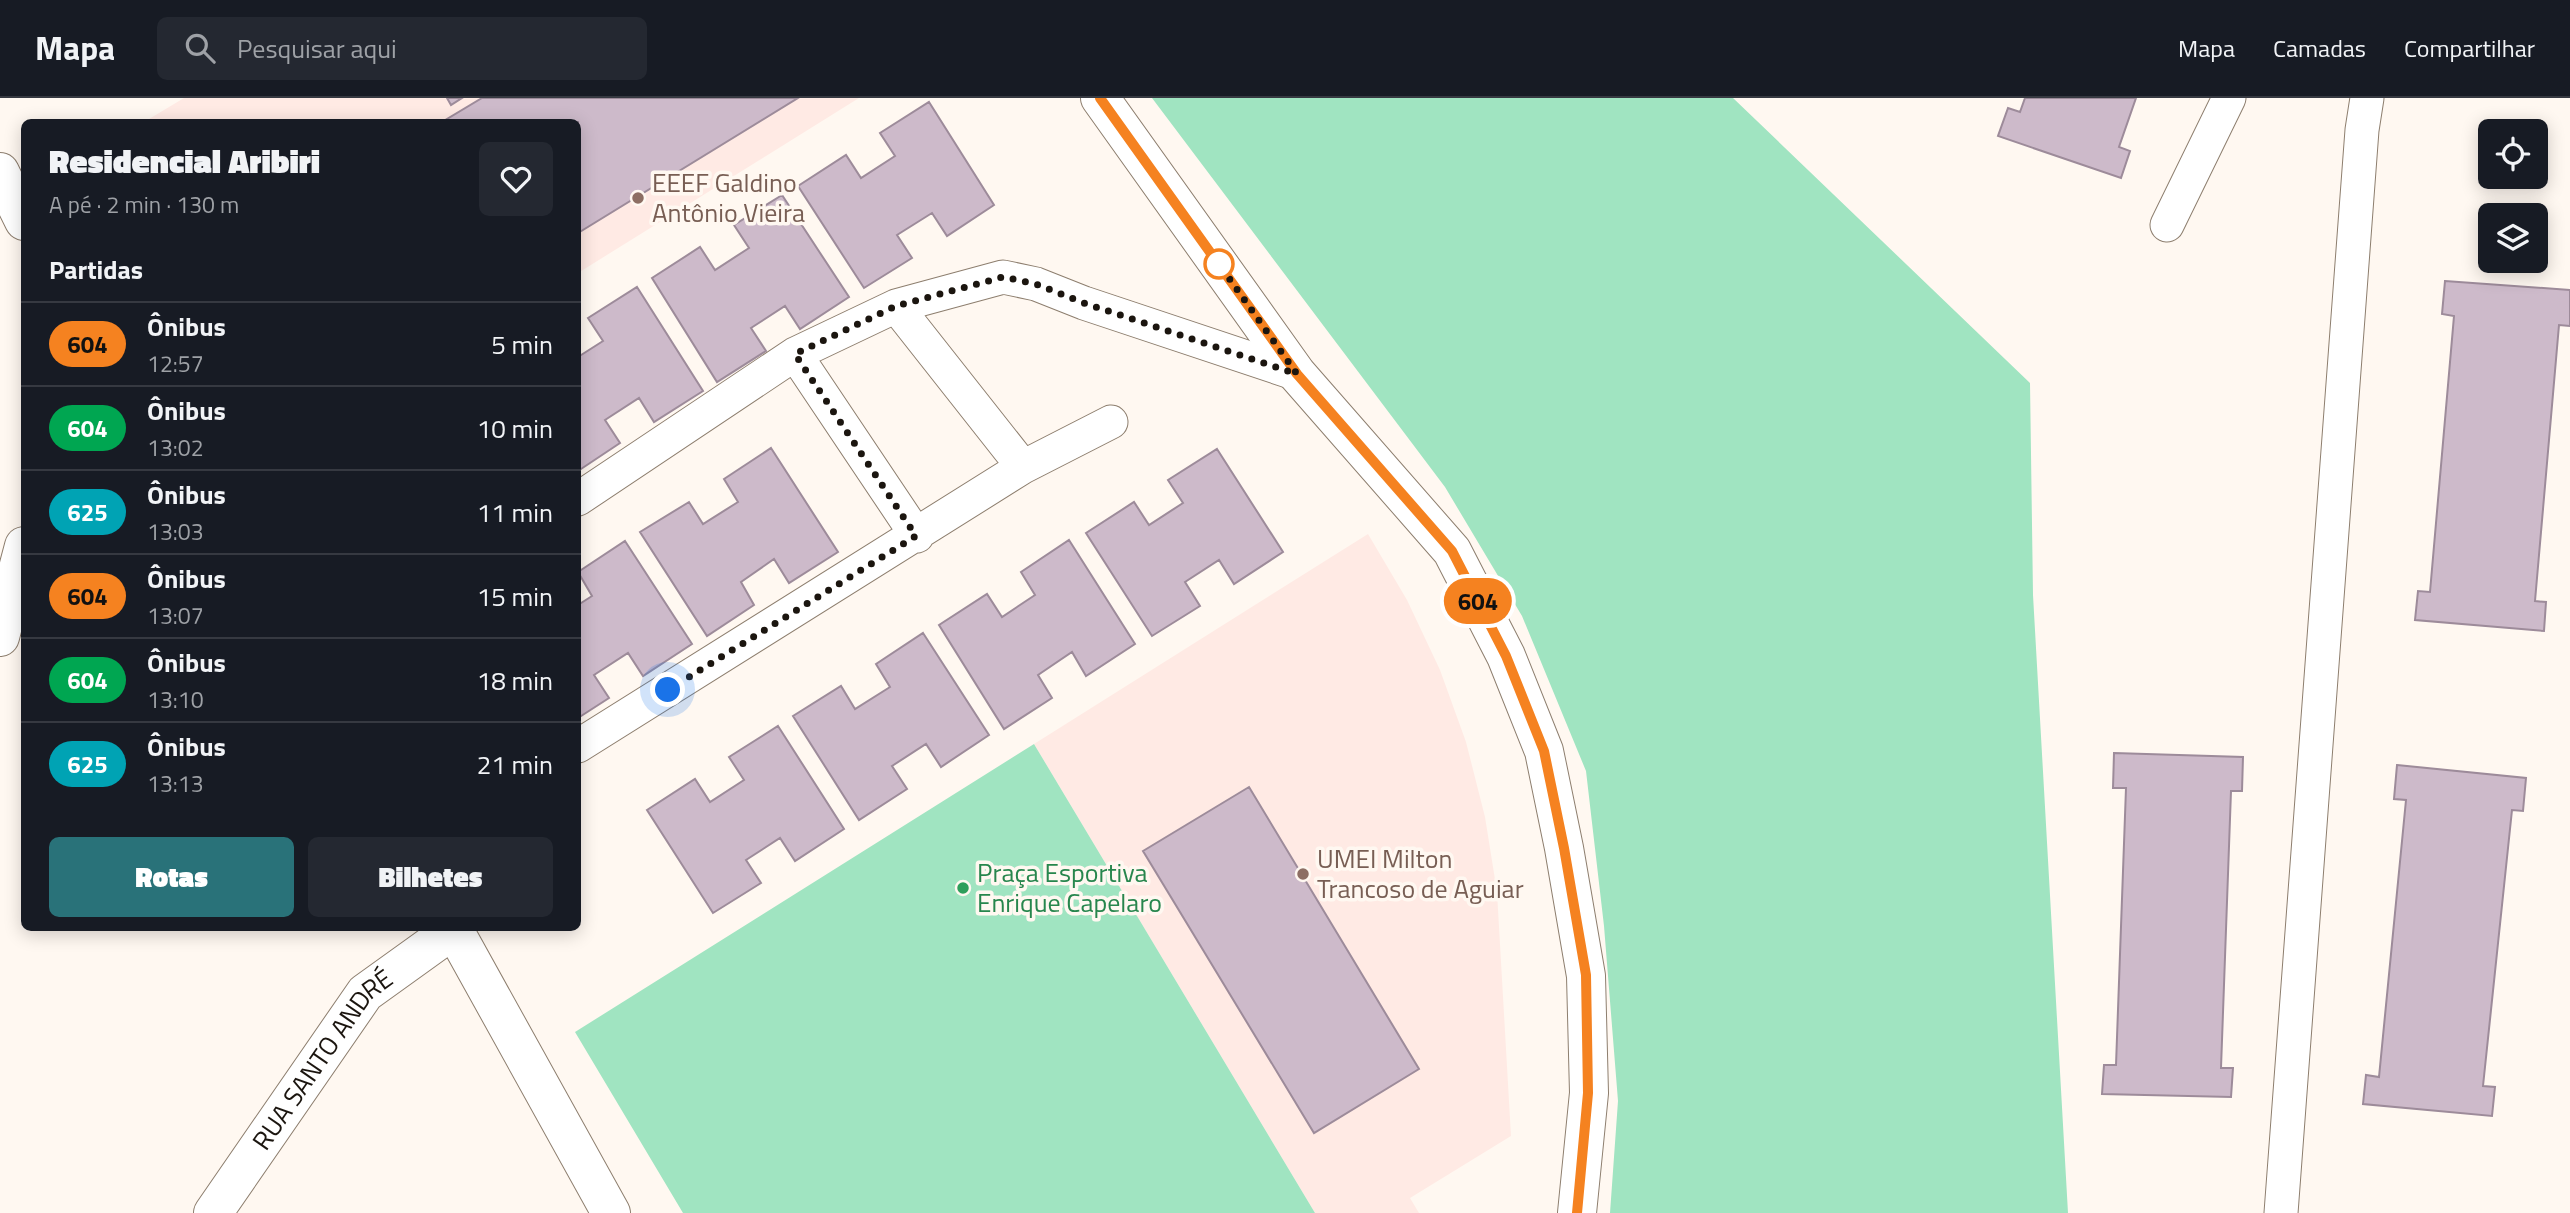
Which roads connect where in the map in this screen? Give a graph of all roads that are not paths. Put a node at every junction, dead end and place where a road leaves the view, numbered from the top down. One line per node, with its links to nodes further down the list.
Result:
1 (1100, 98): 9 (street)
2 (2229, 98): 6 (lane)
3 (2367, 98): 22 (lane)
4 (0, 172): 5 (street)
5 (21, 215)
6 (2167, 225)
7 (896, 306): 8 (lane); 9 (lane); 11 (lane)
8 (795, 354): 12 (lane); 13 (lane)
9 (1297, 374): 21 (street)
10 (1111, 422): 11 (lane)
11 (1023, 467): 13 (lane)
12 (581, 497)
13 (916, 536): 16 (lane)
14 (21, 557): 15 (street)
15 (0, 636)
16 (581, 744)
17 (450, 931): 19 (street, RUA SANTO ANDRÉ)
18 (456, 931): 20 (street)
19 (213, 1213)
20 (611, 1213)
21 (1577, 1213)
22 (2281, 1213)

